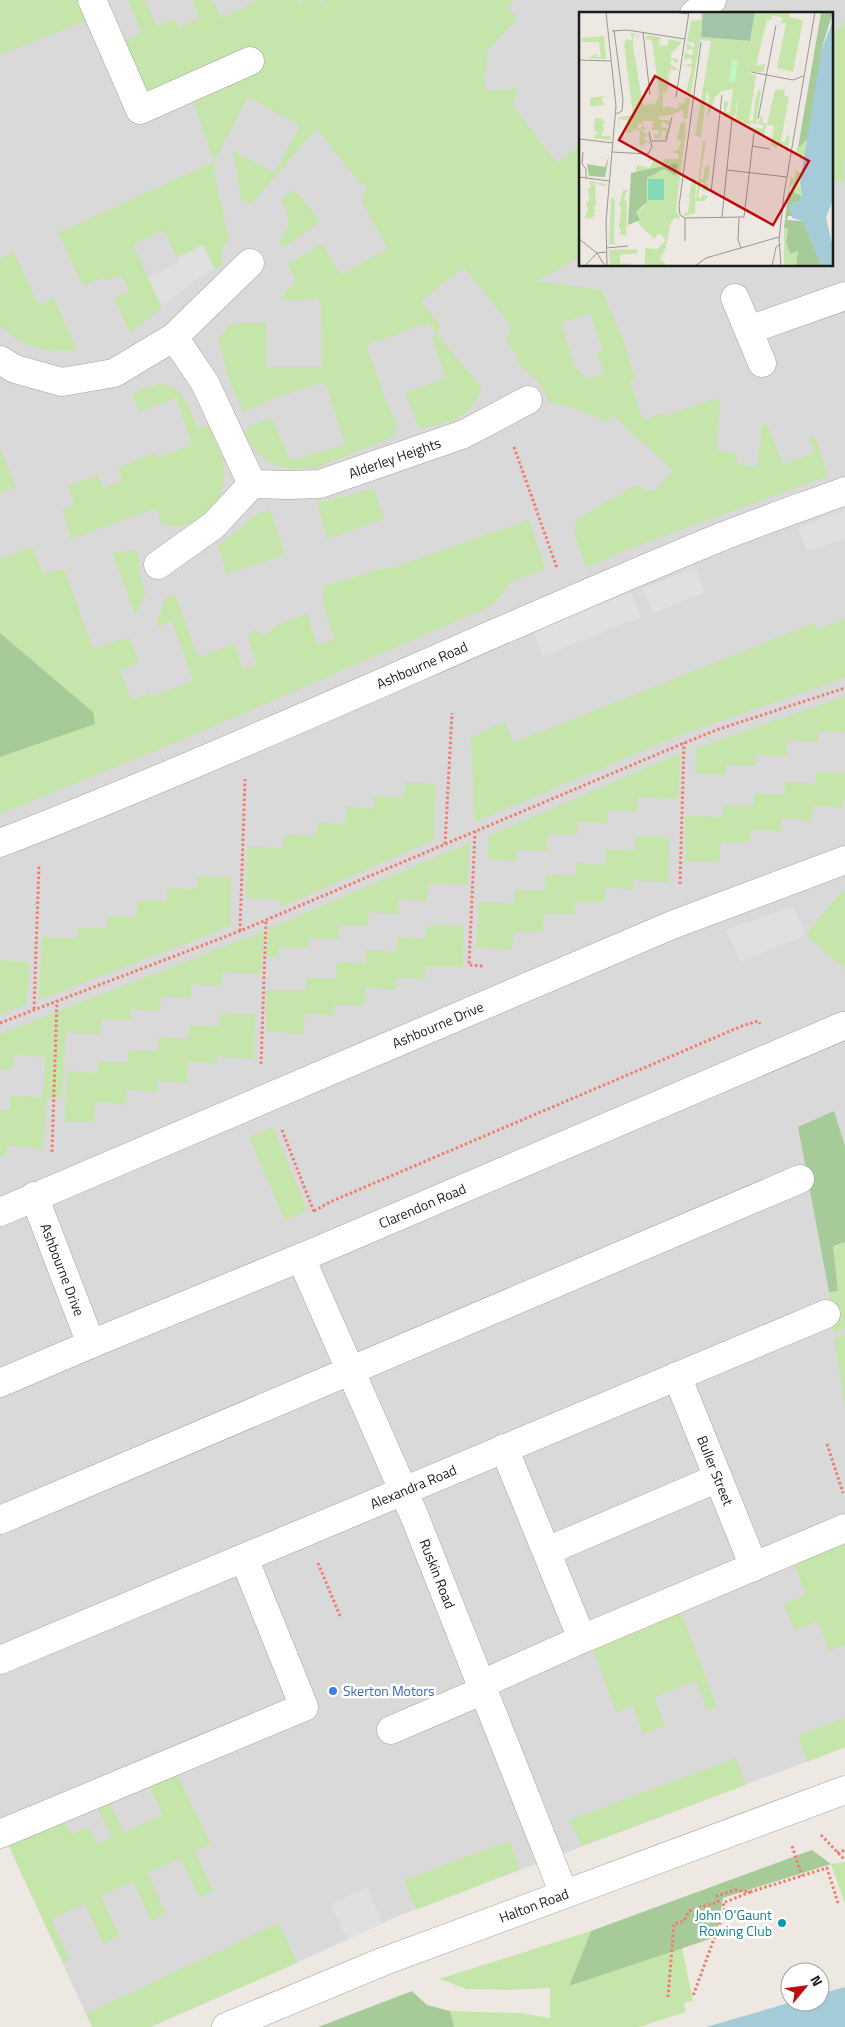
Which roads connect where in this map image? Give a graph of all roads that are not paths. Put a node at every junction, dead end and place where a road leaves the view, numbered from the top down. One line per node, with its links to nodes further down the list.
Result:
1 (92, 0): 4 (street)
2 (712, 0): 3 (street)
3 (697, 12)
4 (250, 61)
5 (250, 264): 9 (street)
6 (845, 296): 8 (street)
7 (735, 298): 8 (street)
8 (749, 330): 11 (street)
9 (174, 337): 10 (street); 13 (street)
10 (0, 360)
11 (762, 363)
12 (528, 400): 13 (street, Alderley Heights)
13 (252, 484): 15 (street)
14 (845, 491): 16 (street, Ashbourne Road)
15 (158, 565)
16 (0, 843)
17 (845, 860): 20 (street, Ashbourne Drive)
18 (843, 1026): 22 (street, Clarendon Road)
19 (800, 1179): 25 (street)
20 (34, 1196): 21 (street, Ashbourne Drive); 24 (street, Ashbourne Drive)
21 (0, 1212)
22 (301, 1258): 24 (street, Clarendon Road); 25 (street, Ruskin Road)
23 (826, 1314): 26 (street, Alexandra Road)
24 (91, 1344): 27 (street, Clarendon Road)
25 (351, 1371): 30 (street, Ruskin Road); 31 (street)
26 (677, 1376): 28 (street, Alexandra Road); 29 (street, Buller Street)
27 (0, 1384)
28 (504, 1448): 30 (street, Alexandra Road); 33 (street)
29 (718, 1478): 33 (street); 35 (street, Buller Street)
30 (403, 1490): 34 (street, Alexandra Road); 38 (street, Ruskin Road)
31 (0, 1520)
32 (845, 1528): 35 (street)
33 (547, 1551): 36 (street)
34 (244, 1558): 37 (street, Alexandra Road); 41 (street)
35 (754, 1567): 36 (street)
36 (582, 1639): 38 (street)
37 (0, 1660)
38 (483, 1687): 39 (street); 42 (street, Ruskin Road)
39 (392, 1730)
40 (845, 1790): 42 (street, Halton Road)
41 (0, 1834)
42 (564, 1894): 43 (street, Halton Road)
43 (226, 2027)

